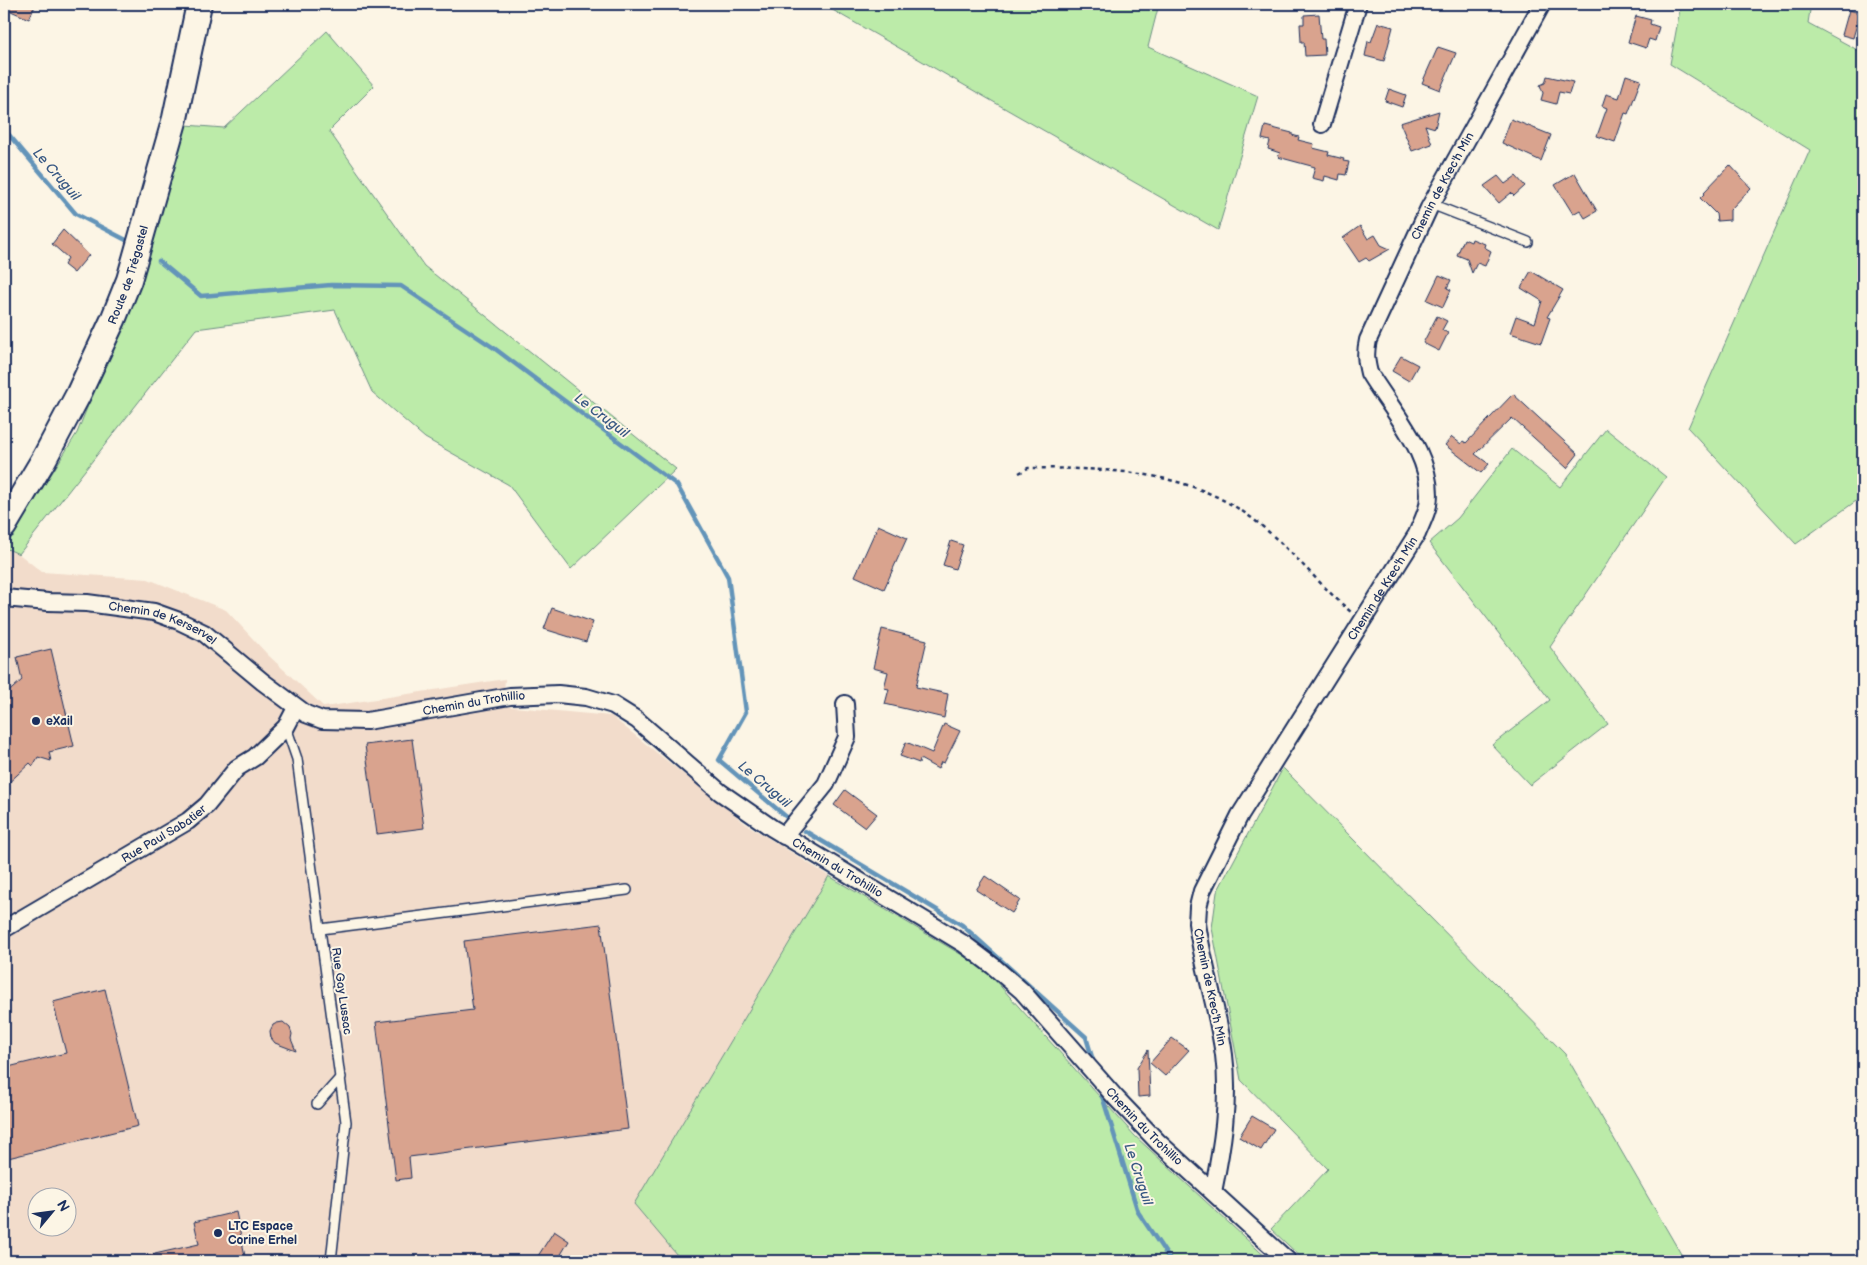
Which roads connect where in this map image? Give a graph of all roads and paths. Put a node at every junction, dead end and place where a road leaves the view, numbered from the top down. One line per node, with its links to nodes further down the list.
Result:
1 (199, 4): 8 (main road, Route de Trégastel)
2 (1358, 4): 4 (street)
3 (1542, 4): 5 (street, Chemin de Krec'h Min)
4 (1322, 124)
5 (1431, 204): 6 (lane); 10 (street, Chemin de Krec'h Min)
6 (1528, 242)
7 (1020, 473): 10 (path)
8 (4, 526)
9 (4, 598): 12 (street, Chemin de Kerservel)
10 (1362, 622): 20 (street, Chemin de Krec'h Min)
11 (845, 704): 14 (street)
12 (296, 708): 13 (street, Rue Paul Sabatier); 14 (street, Chemin du Trohillio)
13 (286, 727): 16 (street, Rue Paul Sabatier); 17 (lane, Rue Gay Lussac)
14 (784, 836): 20 (street, Chemin du Trohillio)
15 (627, 890): 17 (lane)
16 (4, 929)
17 (321, 929): 18 (lane, Rue Gay Lussac)
18 (341, 1077): 19 (lane); 21 (lane, Rue Gay Lussac)
19 (317, 1104)
20 (1213, 1192): 22 (street, Chemin du Trohillio)
21 (331, 1261)
22 (1288, 1261)

